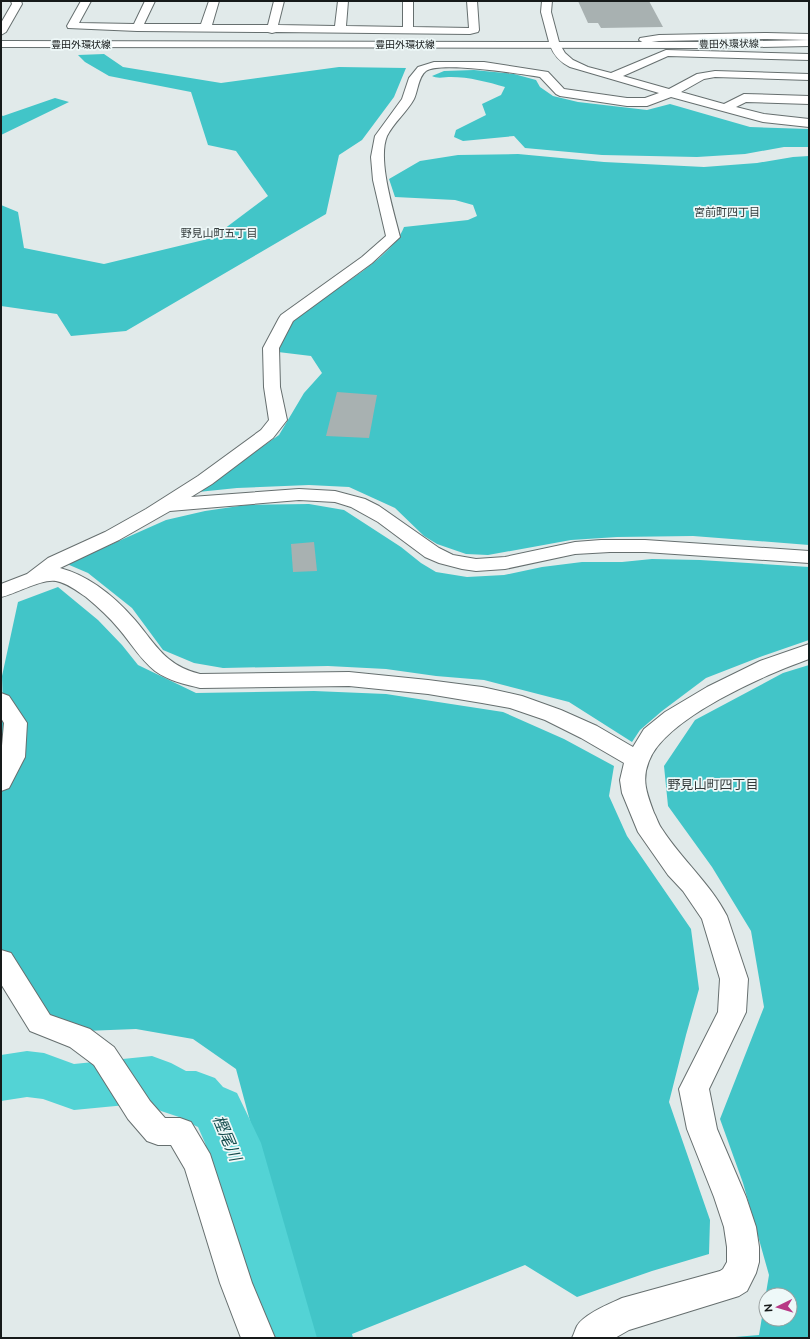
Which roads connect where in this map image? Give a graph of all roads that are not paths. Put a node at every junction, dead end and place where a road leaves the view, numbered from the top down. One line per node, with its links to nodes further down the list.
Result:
1 (16, 1): 15 (street)
2 (86, 1): 10 (street)
3 (150, 1): 10 (street)
4 (214, 1): 11 (street)
5 (279, 1): 12 (street)
6 (343, 1): 13 (street)
7 (408, 1): 14 (street)
8 (472, 1): 14 (street)
9 (547, 1): 18 (street)
10 (137, 28): 11 (street)
11 (205, 29): 12 (street)
12 (272, 30): 13 (street)
13 (340, 30): 14 (street)
14 (408, 31)
15 (1, 32)
16 (809, 38): 18 (street, 豊田外環状線)
17 (1, 39): 18 (street, 豊田外環状線)
18 (554, 42): 19 (street, 豊田外環状線); 20 (street, 豊田外環状線); 22 (street)
19 (809, 43)
20 (1, 44)
21 (809, 57): 22 (street)
22 (612, 77): 24 (street)
23 (809, 77): 24 (street)
24 (670, 93): 26 (street); 28 (street)
25 (809, 100): 26 (street)
26 (725, 108): 27 (street)
27 (809, 123)
28 (166, 505): 29 (street); 30 (street)
29 (809, 557)
30 (34, 578): 31 (street); 34 (street)
31 (1, 590)
32 (809, 651): 34 (street)
33 (1, 701): 35 (street)
34 (637, 760): 38 (street)
35 (1, 782)
36 (1, 961): 37 (street)
37 (258, 1338)
38 (589, 1338)

